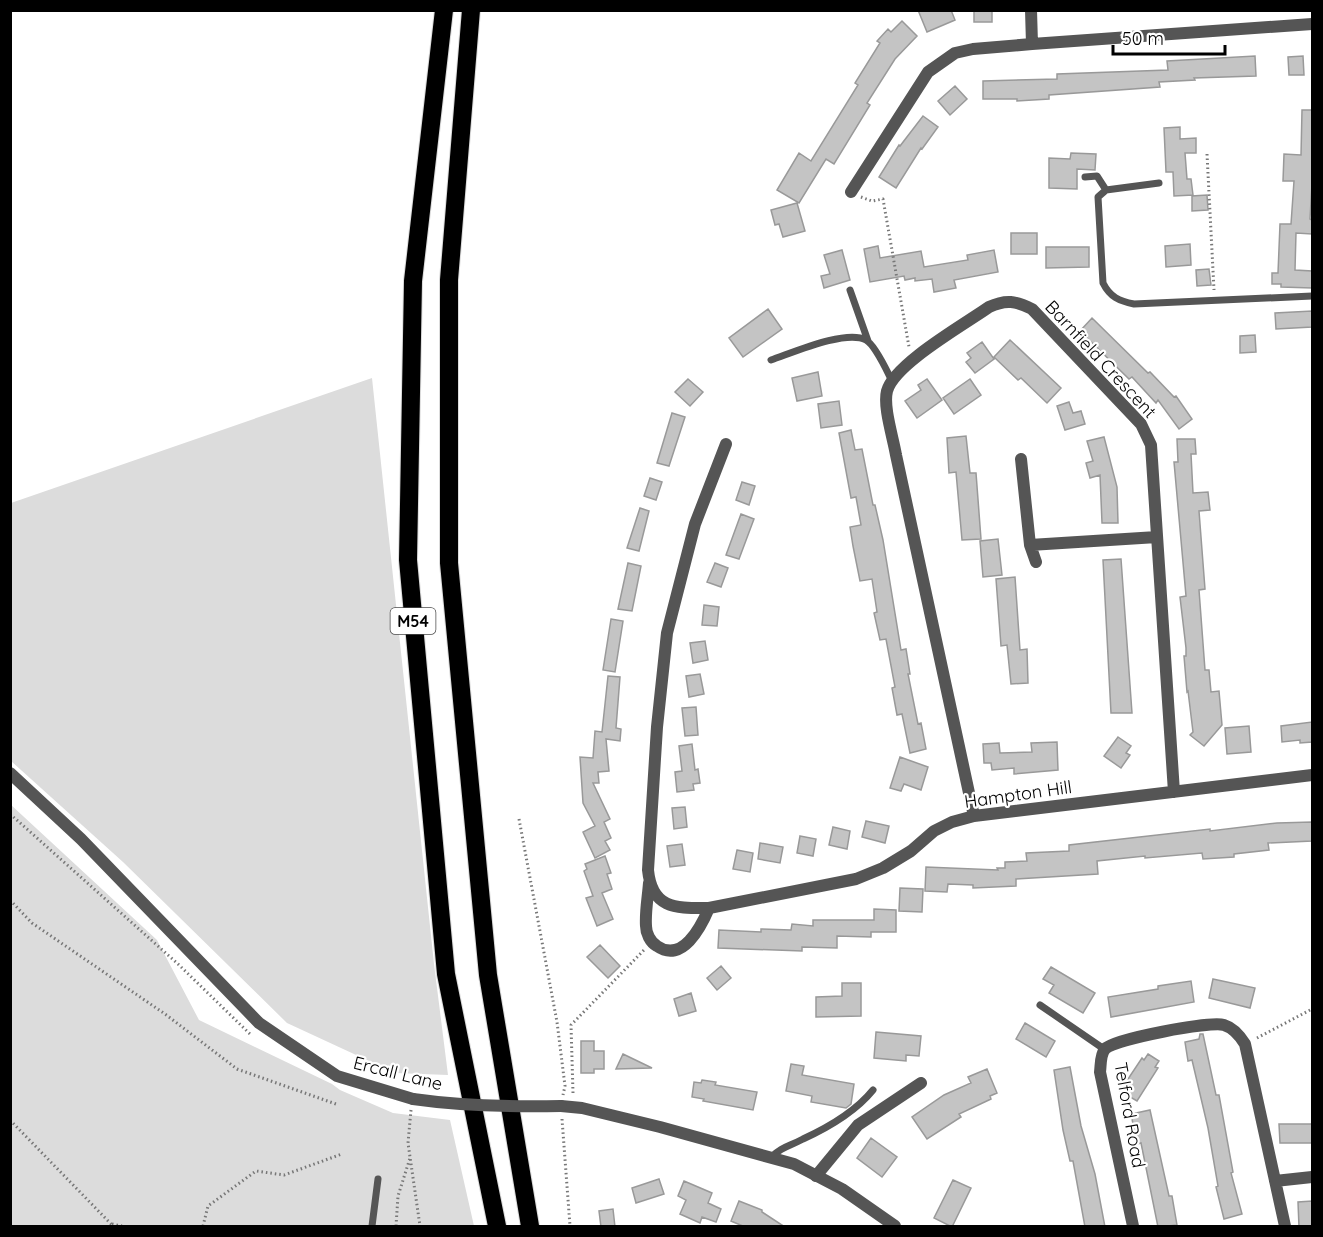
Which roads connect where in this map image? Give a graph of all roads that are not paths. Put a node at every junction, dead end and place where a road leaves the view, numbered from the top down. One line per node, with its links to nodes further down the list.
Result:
1 (444, 10): 36 (highway, M54)
2 (471, 10): 37 (highway, M54)
3 (1031, 10): 5 (street)
4 (1312, 24): 5 (street)
5 (1032, 44): 9 (street)
6 (1085, 177): 8 (lane)
7 (1159, 183): 8 (lane)
8 (1106, 190): 11 (lane)
9 (851, 192)
10 (849, 290): 12 (lane)
11 (1312, 296)
12 (868, 341): 13 (lane); 14 (lane)
13 (771, 360)
14 (891, 379): 17 (street, Barnfield Crescent); 23 (street)
15 (726, 444): 24 (street)
16 (1021, 459): 18 (street)
17 (1157, 537): 18 (street); 22 (street, Barnfield Crescent)
18 (1030, 545): 19 (street)
19 (1036, 562)
20 (10, 773): 30 (street, Ercall Lane, bridge)
21 (1312, 775): 22 (street, Hampton Hill)
22 (1174, 792): 23 (street, Hampton Hill)
23 (974, 816): 25 (street, Hampton Hill)
24 (649, 880): 25 (street, Hampton Hill); 25 (street)
25 (710, 908)
26 (1040, 1005): 27 (lane)
27 (1104, 1049): 34 (street, Telford Road); 39 (street, Telford Road)
28 (921, 1083): 31 (street)
29 (873, 1089): 30 (lane)
30 (770, 1158): 31 (street, Ercall Lane)
31 (816, 1176): 38 (street, Ercall Lane)
32 (1312, 1178): 34 (street)
33 (378, 1179): 35 (lane)
34 (1275, 1181): 40 (street)
35 (372, 1227)
36 (497, 1227)
37 (530, 1227)
38 (895, 1227)
39 (1133, 1227)
40 (1285, 1227)

